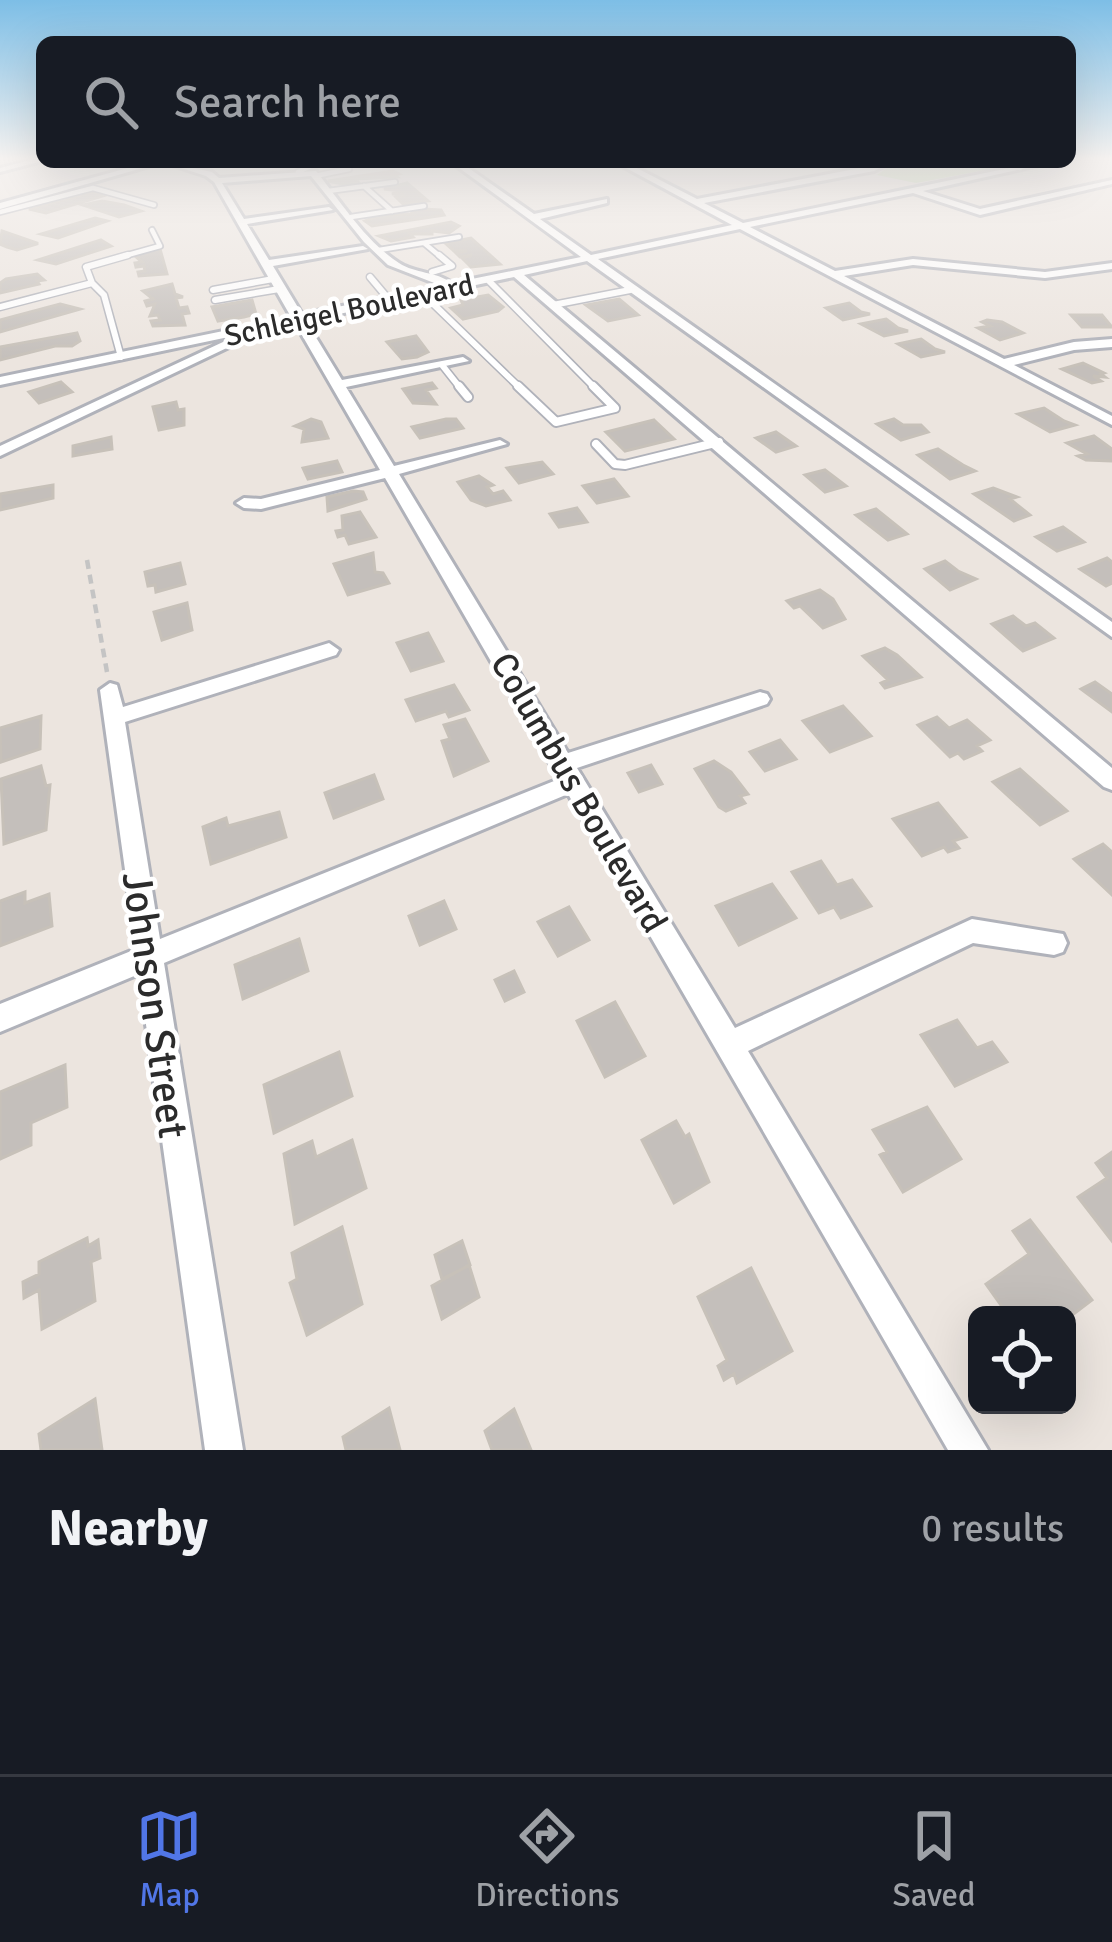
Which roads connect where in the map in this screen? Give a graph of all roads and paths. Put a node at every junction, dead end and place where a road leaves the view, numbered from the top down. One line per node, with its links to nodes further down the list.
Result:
1 (242, 225): 11 (street, Columbus Boulevard)
2 (358, 225): 9 (street)
3 (540, 225): 10 (street)
4 (741, 225): 10 (street, Schleigel Boulevard); 14 (street)
5 (152, 230): 18 (lane)
6 (459, 237): 7 (lane)
7 (424, 243): 9 (lane); 13 (lane)
8 (363, 249): 11 (street)
9 (379, 250): 13 (street)
10 (588, 260): 15 (street, Schleigel Boulevard); 22 (street)
11 (264, 264): 19 (street, Columbus Boulevard)
12 (1112, 266): 14 (street)
13 (427, 273): 21 (street)
14 (837, 274): 33 (street)
15 (518, 275): 17 (street, Schleigel Boulevard); 26 (street)
16 (370, 278): 25 (lane)
17 (489, 281): 21 (street, Schleigel Boulevard); 23 (lane)
18 (92, 283): 27 (lane); 31 (lane)
19 (276, 284): 20 (lane); 24 (lane); 28 (street, Columbus Boulevard)
20 (213, 290)
21 (448, 290): 23 (street, Schleigel Boulevard)
22 (630, 290): 26 (lane); 46 (street)
23 (424, 295): 25 (street, Schleigel Boulevard)
24 (215, 299)
25 (391, 302): 28 (street, Schleigel Boulevard)
26 (553, 305): 39 (street)
27 (0, 307)
28 (298, 320): 29 (street, Schleigel Boulevard); 36 (street, Columbus Boulevard)
29 (254, 331): 31 (street, Schleigel Boulevard); 42 (street)
30 (1112, 344): 33 (street)
31 (121, 357): 35 (street, Schleigel Boulevard)
32 (463, 361): 34 (street)
33 (1005, 363): 38 (street)
34 (442, 365): 36 (street); 37 (lane)
35 (0, 381)
36 (339, 385): 43 (street, Columbus Boulevard)
37 (468, 397)
38 (1112, 421)
39 (719, 442): 41 (lane); 51 (street)
40 (500, 444): 43 (street)
41 (596, 444)
42 (0, 452)
43 (390, 472): 44 (street); 50 (street, Columbus Boulevard)
44 (244, 503)
45 (87, 560): 49 (path)
46 (1112, 631)
47 (329, 650): 49 (street)
48 (760, 699): 50 (street)
49 (112, 703): 53 (street, Johnson Street)
50 (569, 773): 53 (street); 55 (street, Columbus Boulevard)
51 (1112, 782)
52 (1054, 943): 55 (street)
53 (148, 957): 54 (street); 56 (street, Johnson Street)
54 (0, 1018)
55 (731, 1044): 57 (street, Columbus Boulevard)
56 (224, 1450)
57 (969, 1450)

